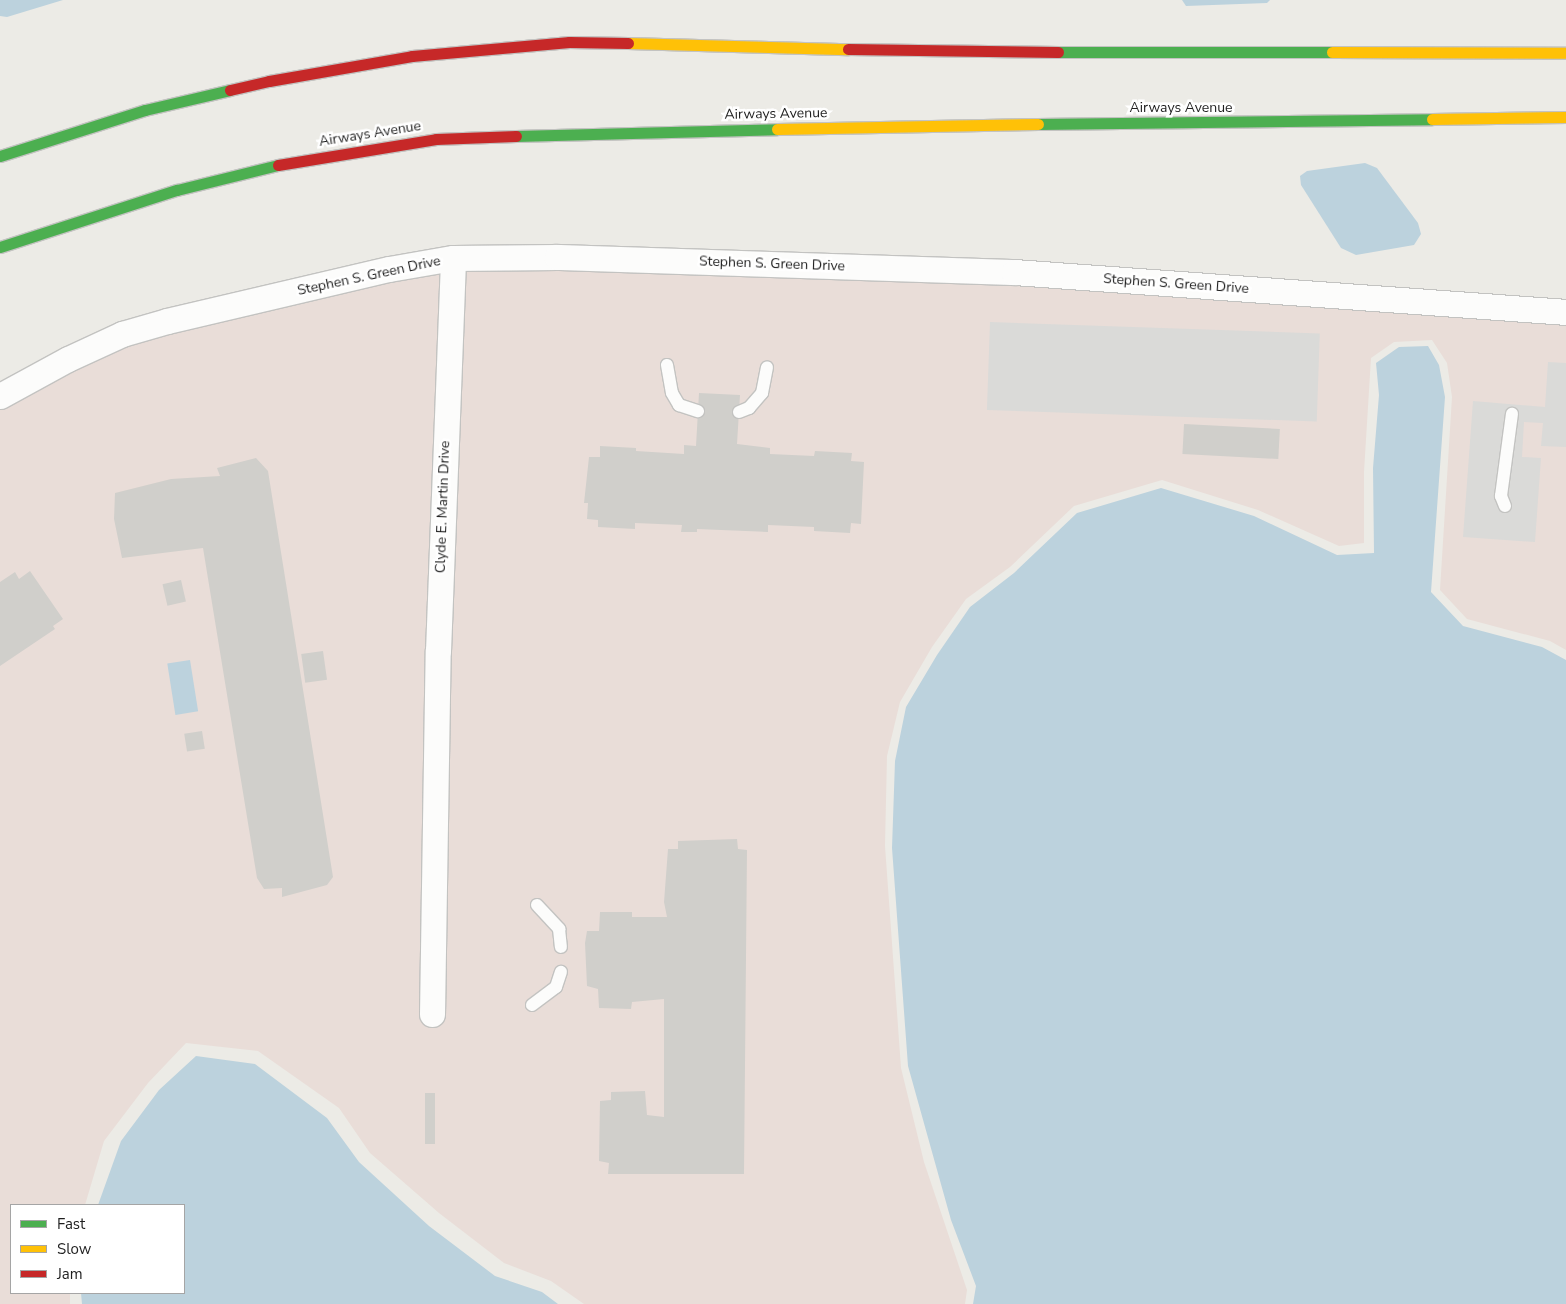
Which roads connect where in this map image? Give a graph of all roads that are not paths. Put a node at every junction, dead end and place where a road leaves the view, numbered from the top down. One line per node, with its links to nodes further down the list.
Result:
1 (1566, 53): 3 (main road)
2 (1566, 117): 4 (main road, Airways Avenue)
3 (0, 156)
4 (0, 246)
5 (453, 258): 6 (street, Stephen S. Green Drive); 9 (street, Stephen S. Green Drive); 18 (street, Clyde E. Martin Drive)
6 (1566, 312)
7 (667, 365): 10 (lane)
8 (766, 367): 11 (lane)
9 (0, 396)
10 (698, 411)
11 (739, 412)
12 (1512, 414): 13 (lane)
13 (1505, 506)
14 (537, 905): 15 (lane)
15 (562, 947)
16 (561, 972): 17 (lane)
17 (532, 1005)
18 (432, 1014)

